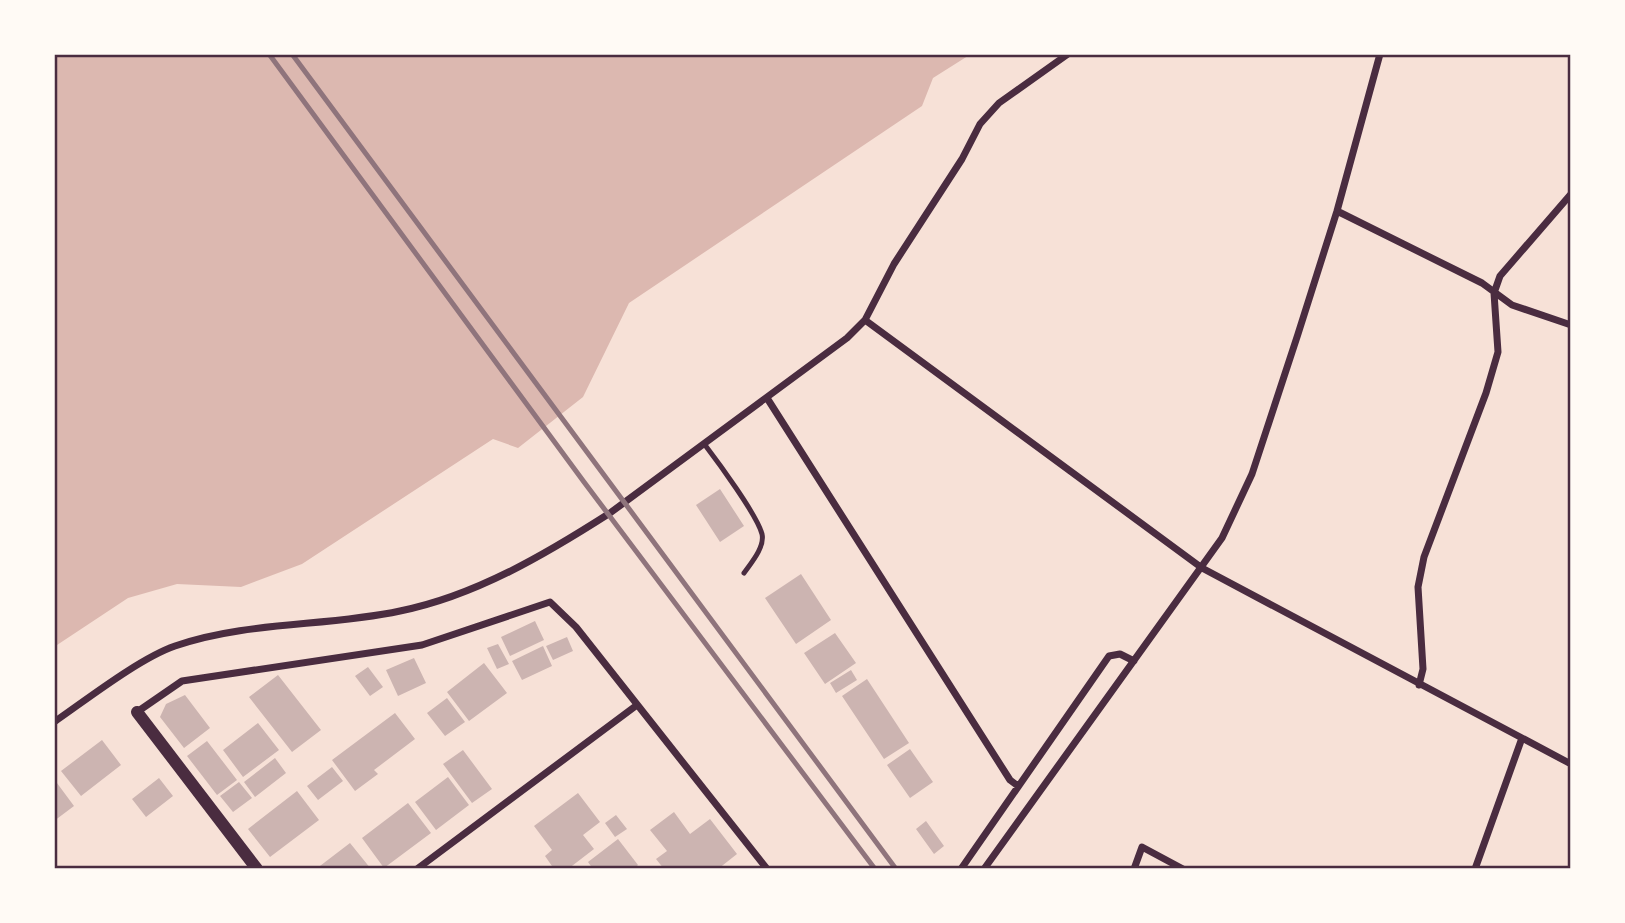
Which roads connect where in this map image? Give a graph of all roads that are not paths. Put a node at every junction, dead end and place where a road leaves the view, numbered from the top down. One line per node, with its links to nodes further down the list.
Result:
1 (1068, 54): 6 (street)
2 (1380, 54): 4 (street)
3 (1571, 194): 5 (street)
4 (1336, 211): 5 (street); 10 (street)
5 (1494, 293): 7 (street); 13 (street)
6 (865, 320): 8 (street); 10 (street)
7 (1571, 325)
8 (767, 398): 9 (street); 19 (street)
9 (705, 445): 11 (lane); 16 (street)
10 (1202, 568): 12 (street); 13 (street)
11 (744, 573)
12 (1134, 661): 19 (street); 25 (street)
13 (1419, 685): 17 (street)
14 (637, 705): 15 (street); 20 (street); 22 (street)
15 (137, 712): 21 (street)
16 (54, 722)
17 (1522, 737): 18 (street); 28 (street)
18 (1571, 764)
19 (1018, 786): 24 (street)
20 (764, 866): 23 (street)
21 (257, 869)
22 (417, 869)
23 (754, 869)
24 (961, 869)
25 (984, 869)
26 (1134, 869): 27 (street)
27 (1183, 869)
28 (1475, 869)

